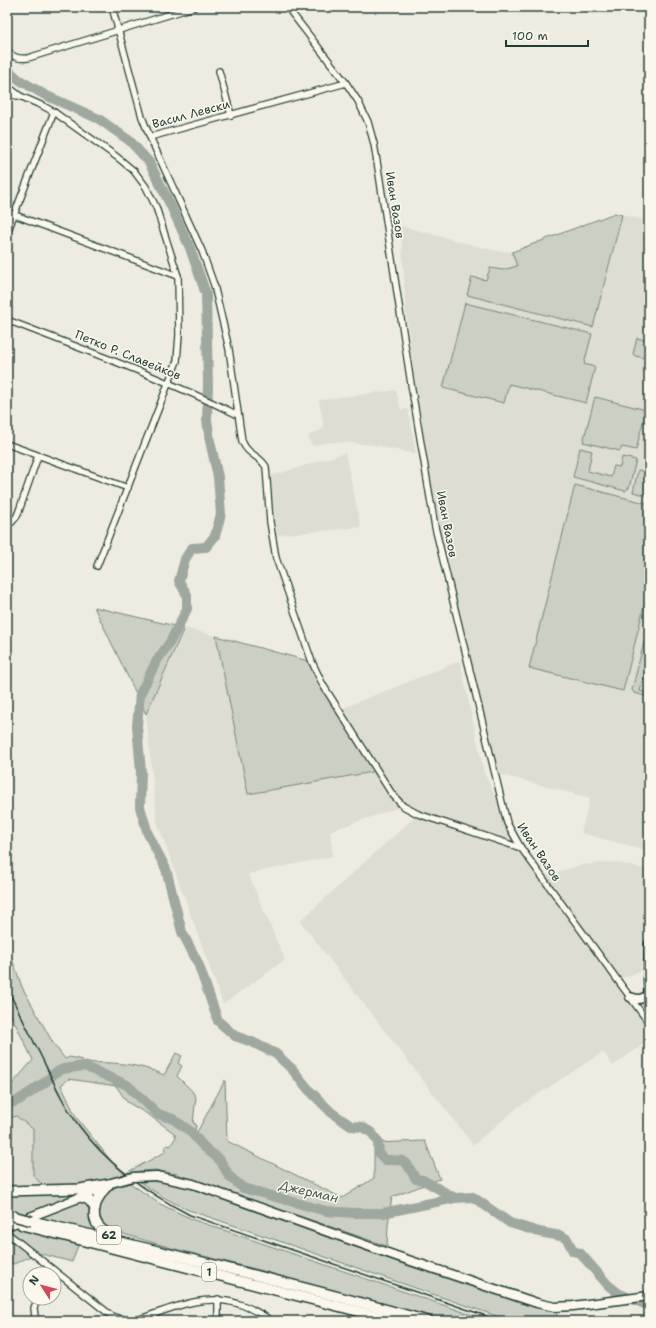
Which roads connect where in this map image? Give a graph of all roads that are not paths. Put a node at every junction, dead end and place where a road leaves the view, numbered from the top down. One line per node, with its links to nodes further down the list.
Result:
1 (112, 7): 4 (street, Васил Левски)
2 (193, 7): 4 (street)
3 (287, 7): 7 (street, Иван Вазов)
4 (118, 32): 5 (street); 13 (street, Васил Левски)
5 (7, 51)
6 (219, 71): 12 (street)
7 (346, 83): 12 (street, Васил Левски); 26 (street, Иван Вазов)
8 (7, 86): 10 (street)
9 (7, 93): 10 (street)
10 (20, 96): 11 (street)
11 (54, 112): 15 (street); 17 (street)
12 (231, 114): 13 (street, Васил Левски)
13 (150, 137): 20 (street)
14 (7, 212): 15 (street)
15 (14, 214): 16 (street); 17 (street)
16 (7, 233)
17 (178, 276): 19 (street)
18 (7, 320): 19 (street, Петко Р. Славейков)
19 (169, 383): 20 (street, Петко Р. Славейков); 23 (street)
20 (238, 415): 26 (street)
21 (7, 444): 22 (street)
22 (38, 456): 23 (street); 24 (street)
23 (128, 488): 25 (street)
24 (12, 522)
25 (97, 566)
26 (521, 848): 29 (street, Иван Вазов)
27 (649, 944): 28 (main road)
28 (649, 996): 29 (main road)
29 (630, 997): 30 (street, Иван Вазов)
30 (649, 1023)
31 (110, 1184): 32 (main road); 33 (main road); 34 (main road); 41 (main road, bridge)
32 (7, 1191)
33 (80, 1197): 34 (main road); 36 (main road)
34 (95, 1208): 38 (main road, 62)
35 (9, 1217): 38 (main road, 1, bridge); 50 (main road, 1)
36 (7, 1226)
37 (7, 1233): 39 (street)
38 (140, 1246): 51 (main road, 1)
39 (45, 1266)
40 (62, 1279): 46 (street)
41 (649, 1296)
42 (218, 1299): 44 (street); 48 (street); 49 (street)
43 (35, 1306): 45 (street)
44 (153, 1315): 46 (street); 47 (street)
45 (34, 1321)
46 (133, 1321)
47 (158, 1321)
48 (218, 1321)
49 (272, 1321)
50 (396, 1321)
51 (428, 1321)

